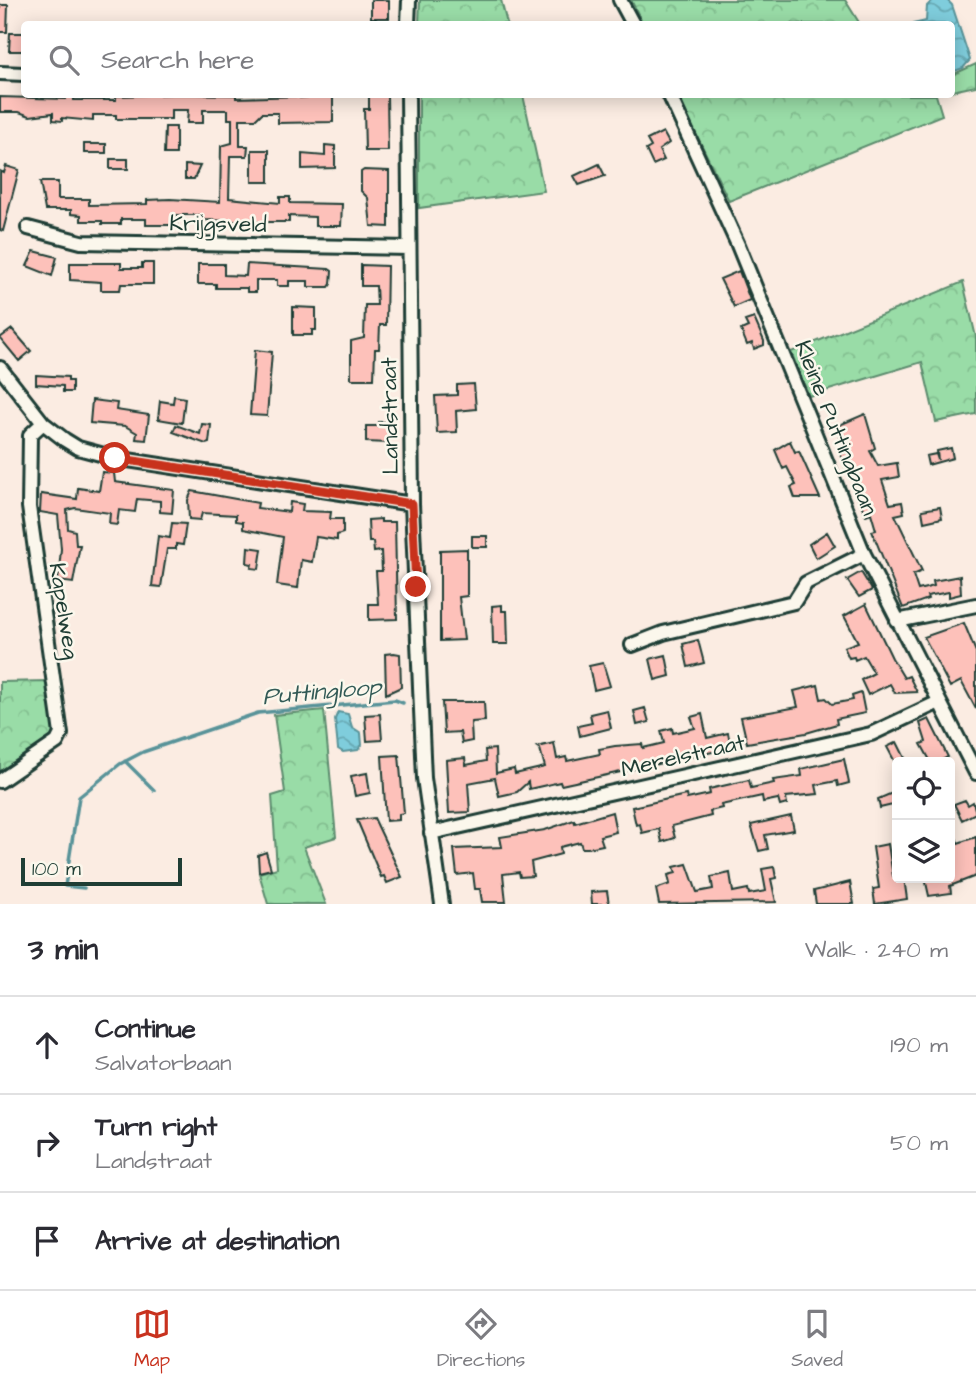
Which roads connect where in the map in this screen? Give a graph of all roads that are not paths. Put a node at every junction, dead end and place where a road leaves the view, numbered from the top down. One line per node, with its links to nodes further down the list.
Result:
1 (408, 0): 3 (street)
2 (620, 0): 4 (street)
3 (408, 21)
4 (631, 21)
5 (0, 74): 6 (street)
6 (21, 74)
7 (408, 98): 10 (street, Landstraat)
8 (671, 98): 14 (street, Kleine Puttingbaan)
9 (28, 228): 10 (street, Krijgsveld)
10 (409, 248): 13 (street, Landstraat)
11 (0, 368): 12 (street)
12 (43, 423): 13 (street); 20 (street, Kapelweg)
13 (412, 504): 21 (street, Landstraat)
14 (864, 554): 16 (street, Kleine Puttingbaan); 17 (street)
15 (976, 605): 16 (street)
16 (897, 621): 18 (street, Kleine Puttingbaan)
17 (632, 645)
18 (939, 702): 19 (street, Kleine Puttingbaan); 21 (street, Merelstraat)
19 (976, 773)
20 (0, 781)
21 (431, 833): 22 (street, Landstraat)
22 (442, 904)

